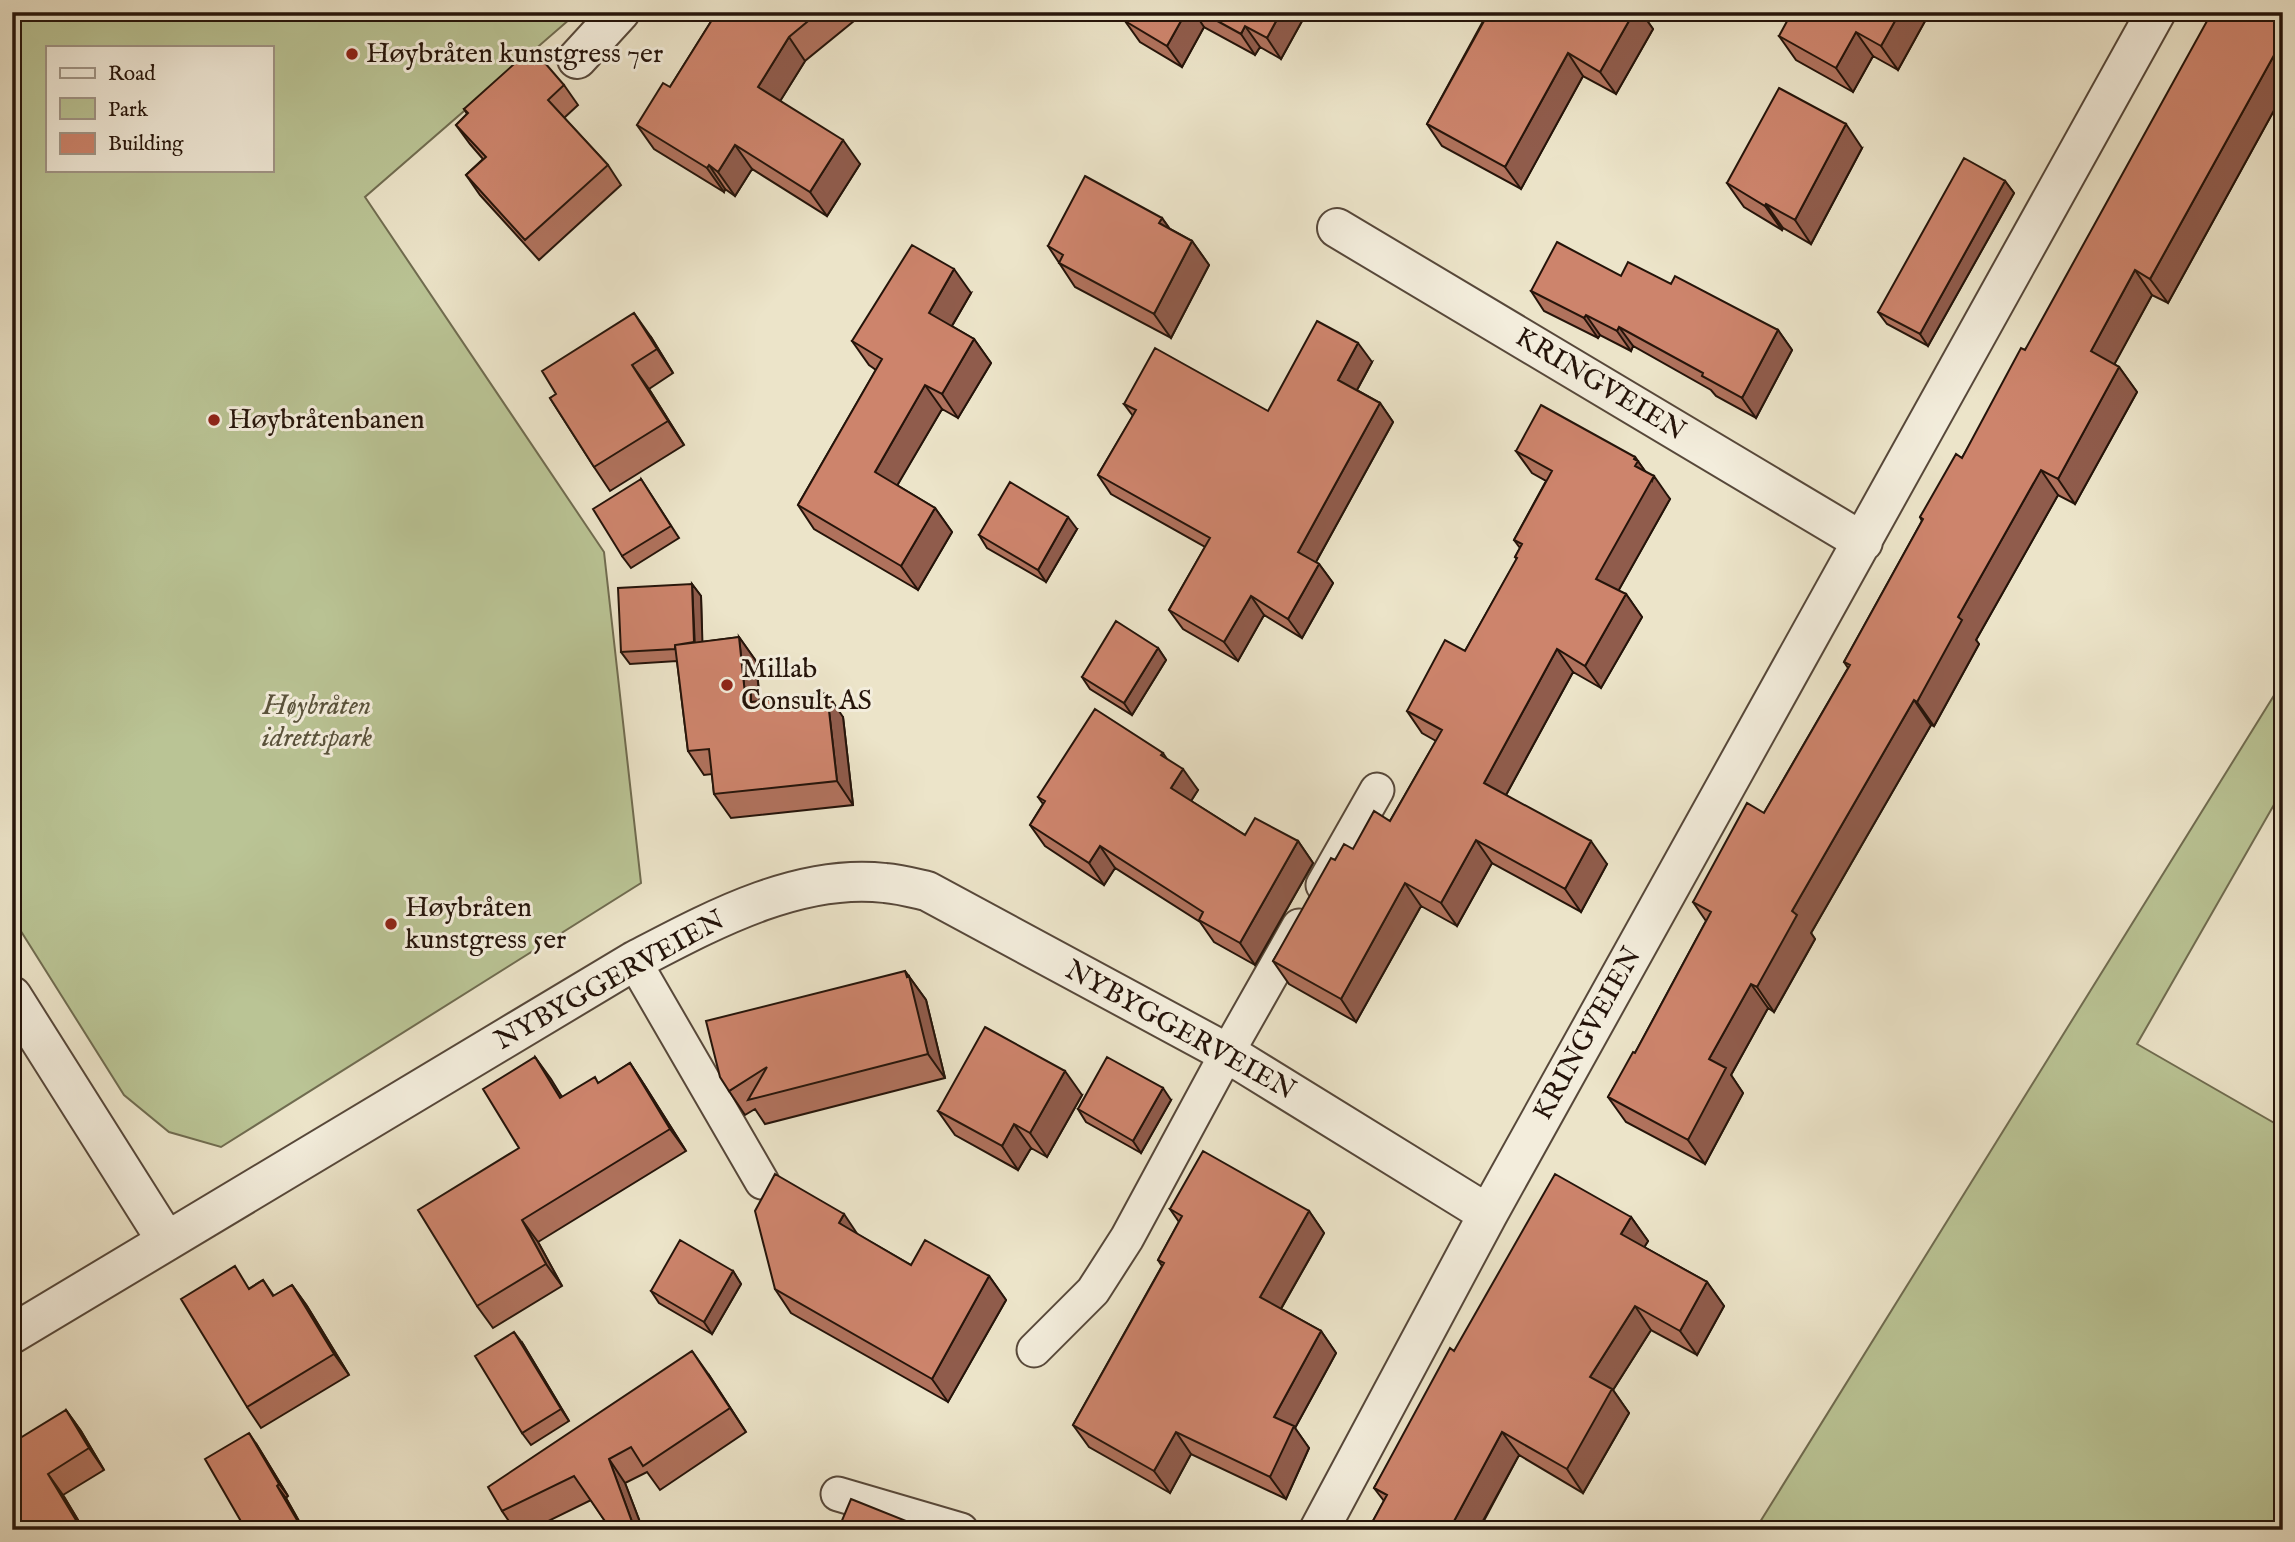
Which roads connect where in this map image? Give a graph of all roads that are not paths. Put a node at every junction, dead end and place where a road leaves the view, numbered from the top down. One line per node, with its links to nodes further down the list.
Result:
1 (620, 12): 3 (street)
2 (2156, 12): 5 (street, KRINGVEIEN)
3 (577, 59)
4 (1337, 229): 5 (street, KRINGVEIEN)
5 (1863, 542): 11 (street, KRINGVEIEN)
6 (1377, 790): 9 (lane)
7 (634, 961): 9 (street, NYBYGGERVEIEN); 10 (lane); 12 (street, NYBYGGERVEIEN)
8 (12, 996): 12 (street)
9 (1227, 1053): 11 (street, NYBYGGERVEIEN); 14 (lane)
10 (762, 1182)
11 (1488, 1214): 17 (street, KRINGVEIEN)
12 (166, 1240): 13 (street, NYBYGGERVEIEN)
13 (12, 1334)
14 (1034, 1350)
15 (838, 1494): 16 (lane)
16 (961, 1530)
17 (1319, 1530)

